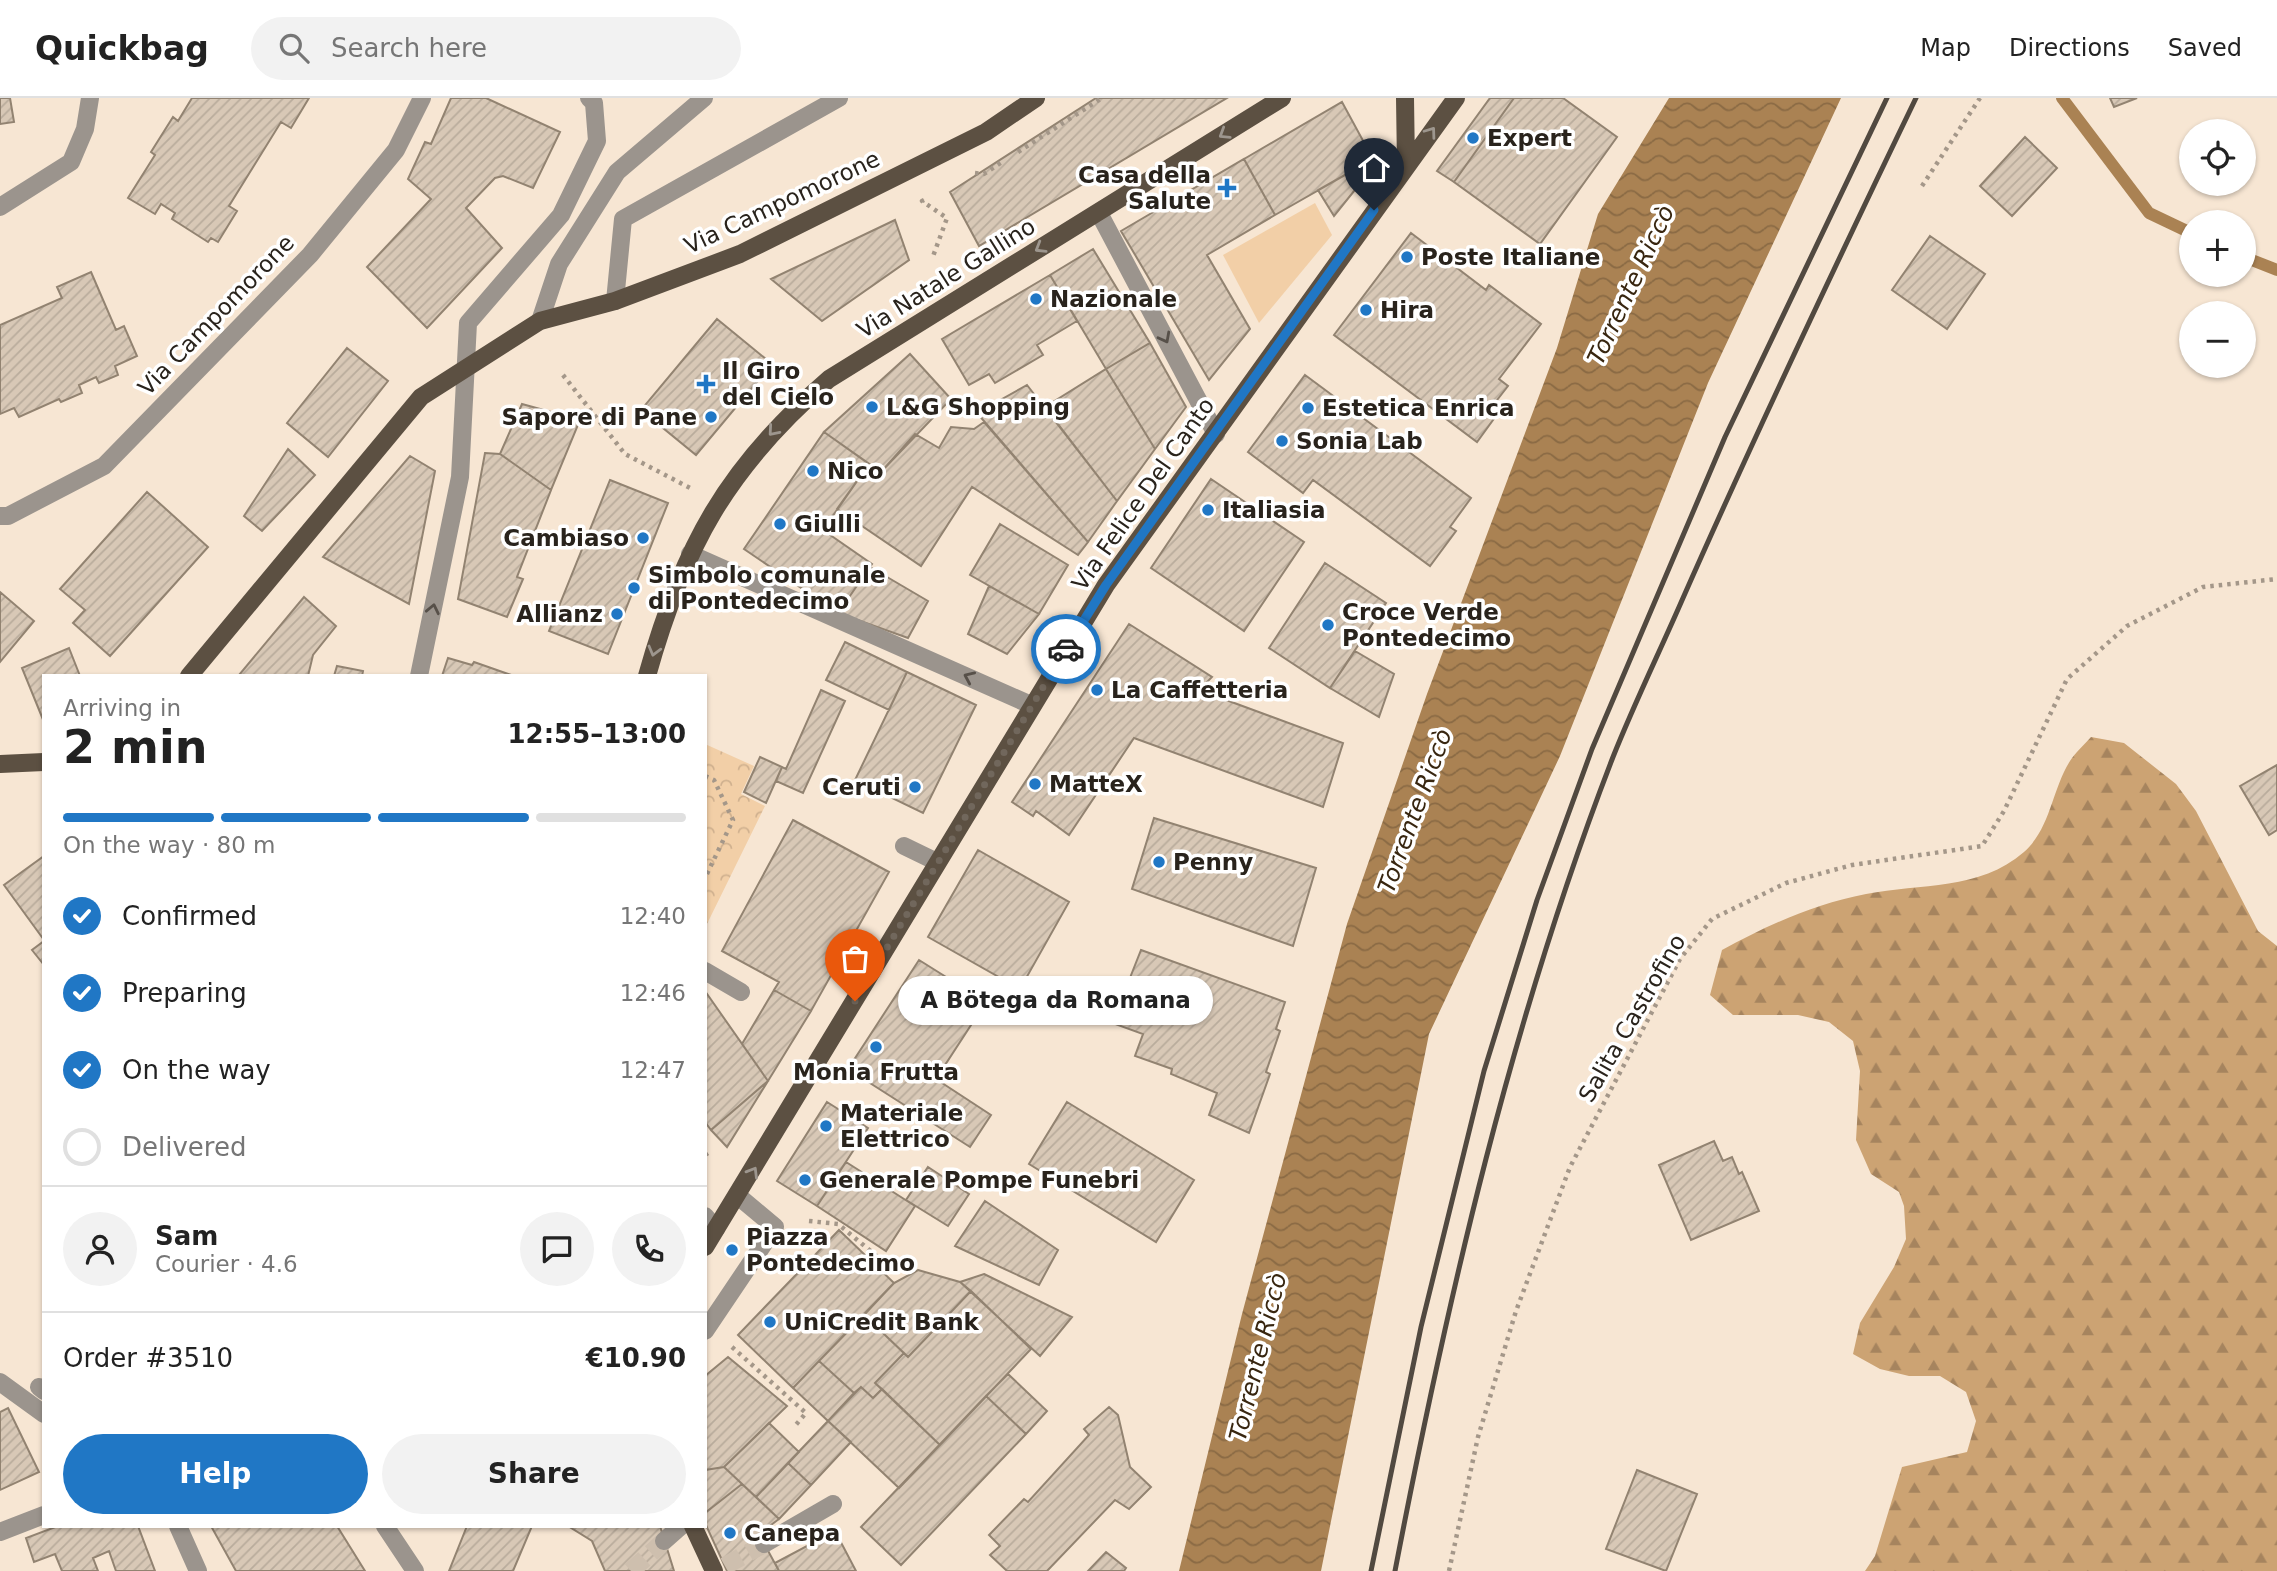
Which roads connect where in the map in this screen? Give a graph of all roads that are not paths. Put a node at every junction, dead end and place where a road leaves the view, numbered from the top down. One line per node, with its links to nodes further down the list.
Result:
1 (90, 98): 11 (street)
2 (422, 98): 17 (street, Via Campomorone)
3 (589, 98): 15 (street)
4 (704, 98): 14 (street)
5 (839, 98): 13 (street)
6 (1036, 98): 13 (main road, Via Campomorone)
7 (1282, 98): 12 (main road, Via Natale Gallino, one-way to 12)
8 (1405, 98): 10 (main road)
9 (1456, 98): 10 (main road, Via Felice Del Canto, one-way to 9)
10 (1406, 166): 16 (main road, Via Felice Del Canto)
11 (0, 206)
12 (1099, 213): 16 (street, one-way to 16); 18 (main road, Via Natale Gallino, one-way to 18)
13 (615, 301): 14 (main road, Via Campomorone)
14 (540, 321): 15 (main road, Via Campomorone)
15 (466, 368): 19 (main road, Via Campomorone); 20 (street, one-way to 15)
16 (1216, 434): 22 (main road, Via Felice Del Canto)
17 (0, 516)
18 (690, 554): 21 (main road, Via Natale Gallino, one-way to 21); 22 (street, one-way to 18)
19 (191, 674)
20 (419, 674)
21 (649, 674)
22 (1031, 705): 26 (main road, Via Felice Del Canto)
23 (42, 762): 24 (main road)
24 (0, 764)
25 (904, 846): 26 (street)
26 (937, 862): 29 (main road, Via Felice Del Canto, one-way to 26)
27 (707, 972): 28 (street)
28 (741, 992)
29 (738, 1196): 30 (main road, Via Felice Del Canto); 31 (street)
30 (711, 1223)
31 (707, 1328)
32 (0, 1382): 33 (street)
33 (42, 1413)
34 (832, 1504): 42 (street)
35 (42, 1516): 40 (street)
36 (179, 1528): 44 (street)
37 (387, 1528): 45 (street)
38 (679, 1528): 41 (street)
39 (694, 1528): 43 (main road)
40 (0, 1532)
41 (664, 1541)
42 (764, 1544)
43 (719, 1569)
44 (198, 1571)
45 (415, 1571)

